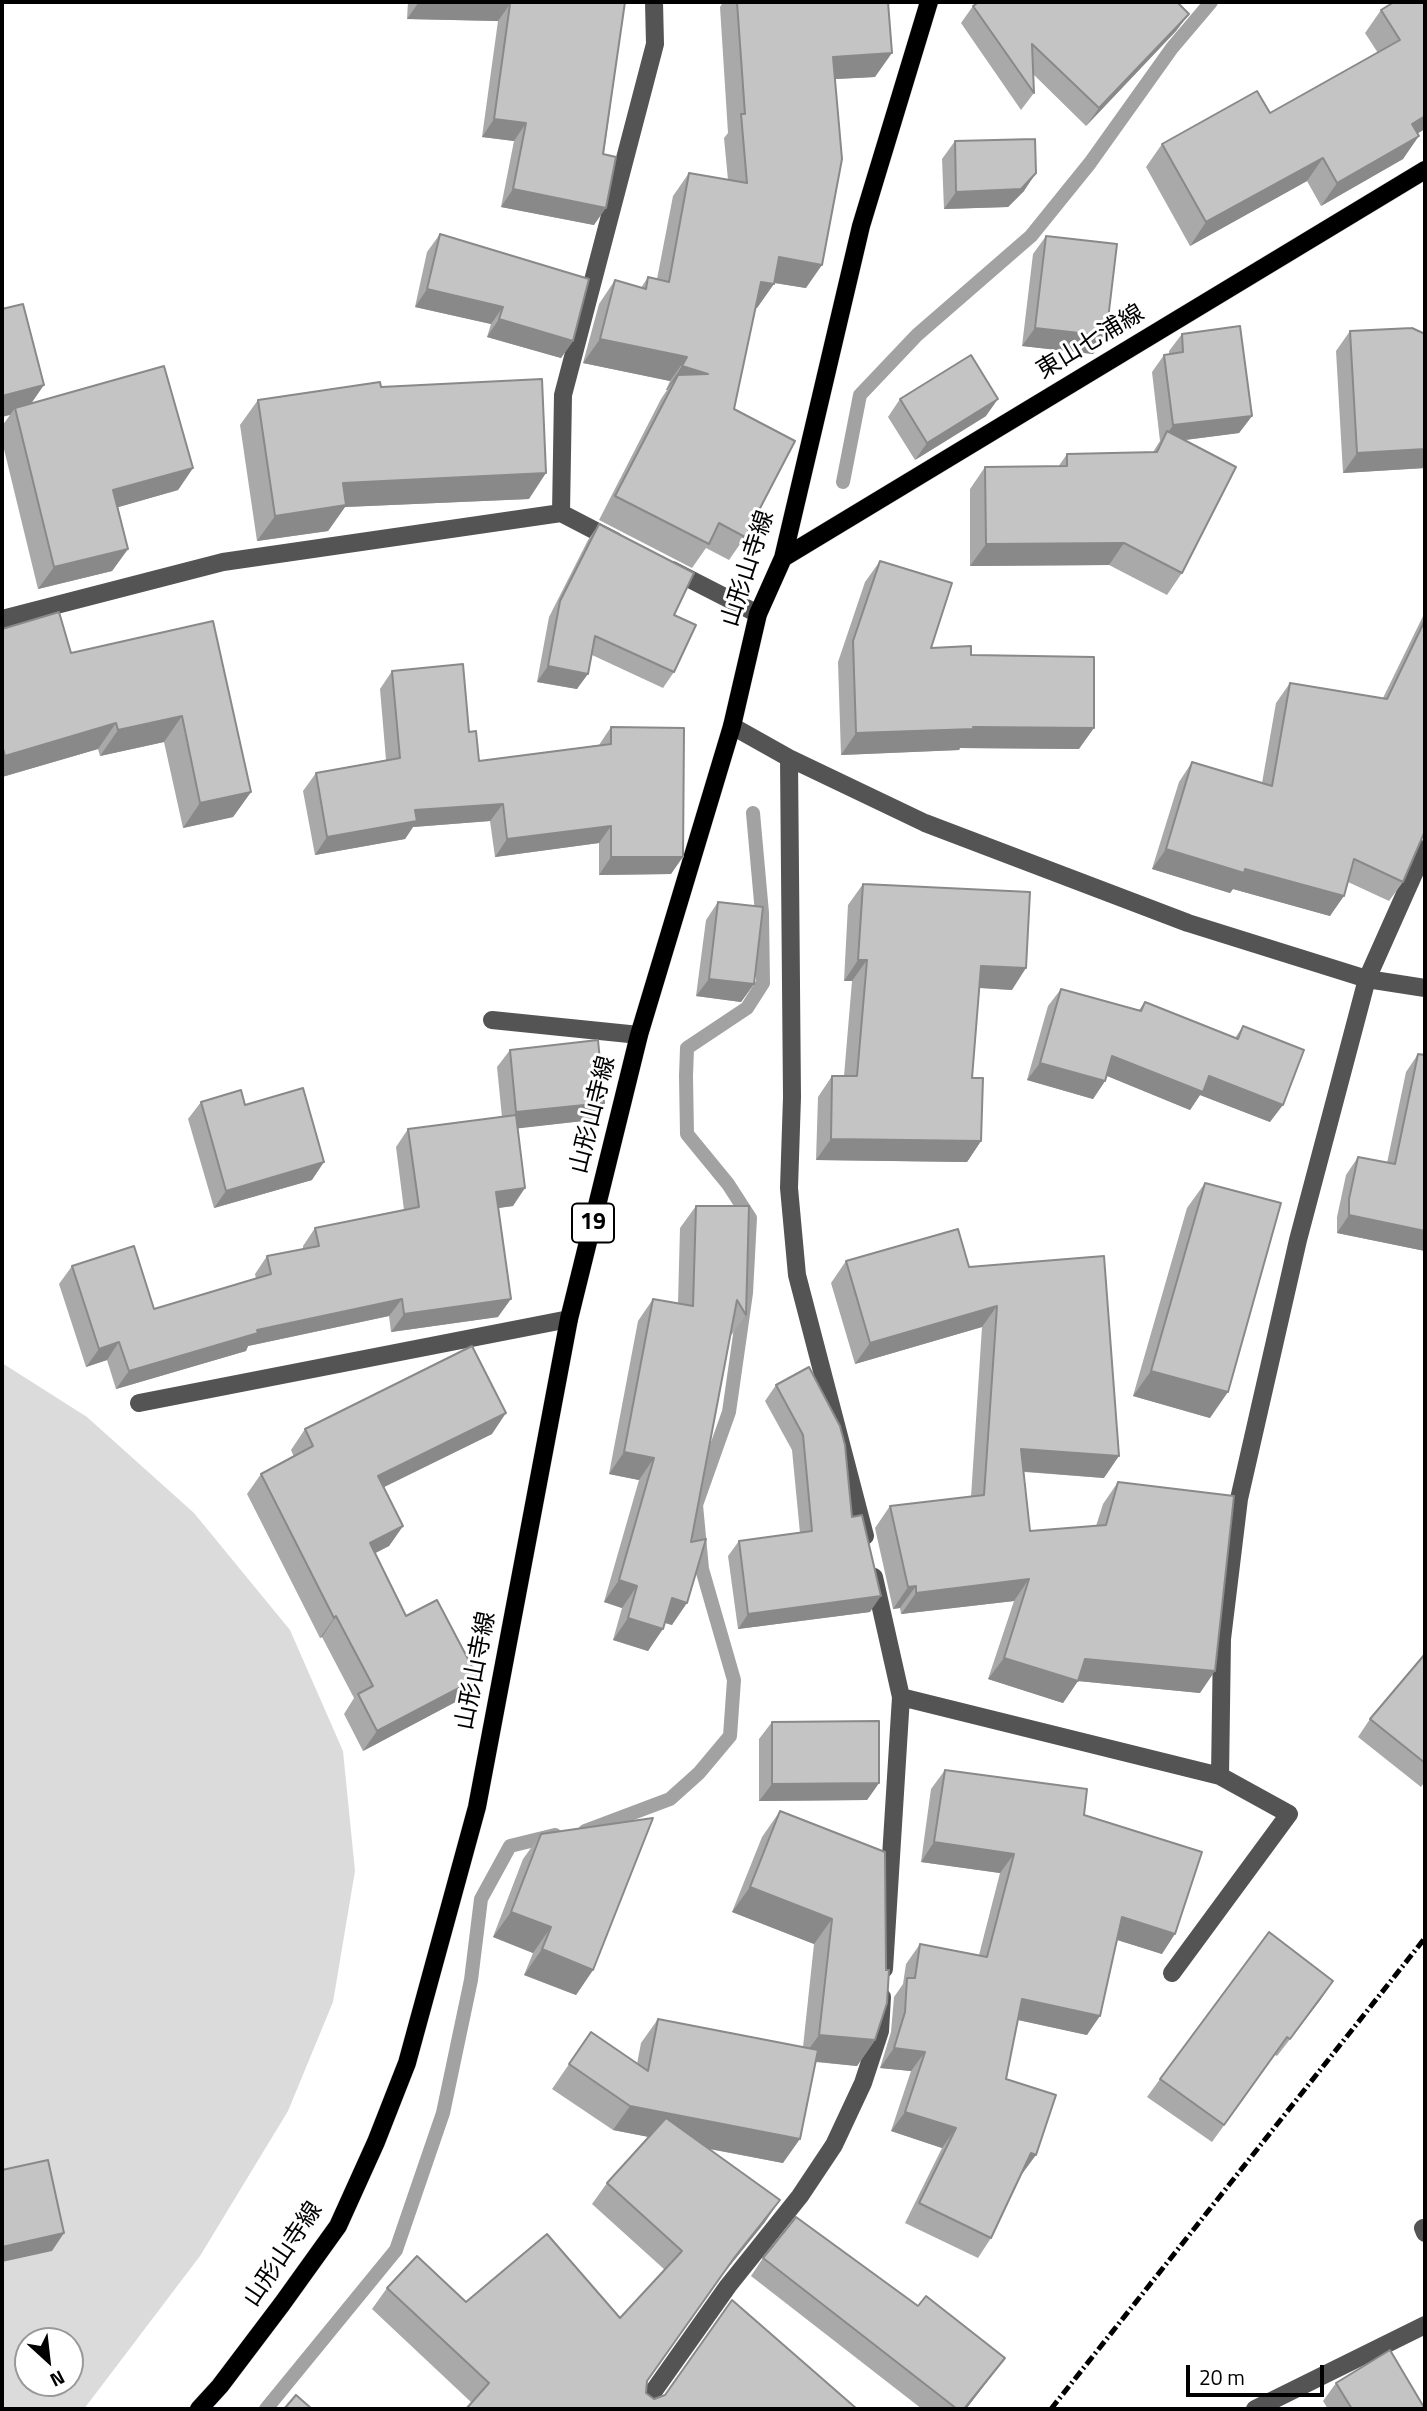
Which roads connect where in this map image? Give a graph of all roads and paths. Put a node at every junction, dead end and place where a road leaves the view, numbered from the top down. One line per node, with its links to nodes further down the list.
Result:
1 (654, 2): 4 (street)
2 (929, 2): 6 (main road, 山形山寺線 / 19)
3 (1425, 170): 6 (main road, 東山七浦線)
4 (561, 513): 5 (street); 9 (street)
5 (635, 551)
6 (783, 558): 8 (main road, 山形山寺線 / 19)
7 (660, 564): 8 (street)
8 (758, 614): 10 (main road, 山形山寺線 / 19)
9 (2, 619)
10 (732, 726): 11 (street); 16 (main road, 山形山寺線 / 19)
11 (789, 758): 13 (street); 19 (street)
12 (1425, 849): 13 (street)
13 (1367, 979): 14 (street); 20 (street)
14 (1425, 988)
15 (492, 1020): 16 (street)
16 (639, 1035): 17 (main road, 山形山寺線 / 19)
17 (569, 1319): 18 (street); 23 (main road, 山形山寺線 / 19)
18 (139, 1403)
19 (901, 1697): 20 (street); 24 (street)
20 (1220, 1776): 21 (street)
21 (1172, 1973)
22 (1425, 2325): 25 (street)
23 (199, 2409)
24 (641, 2409)
25 (1255, 2409)

